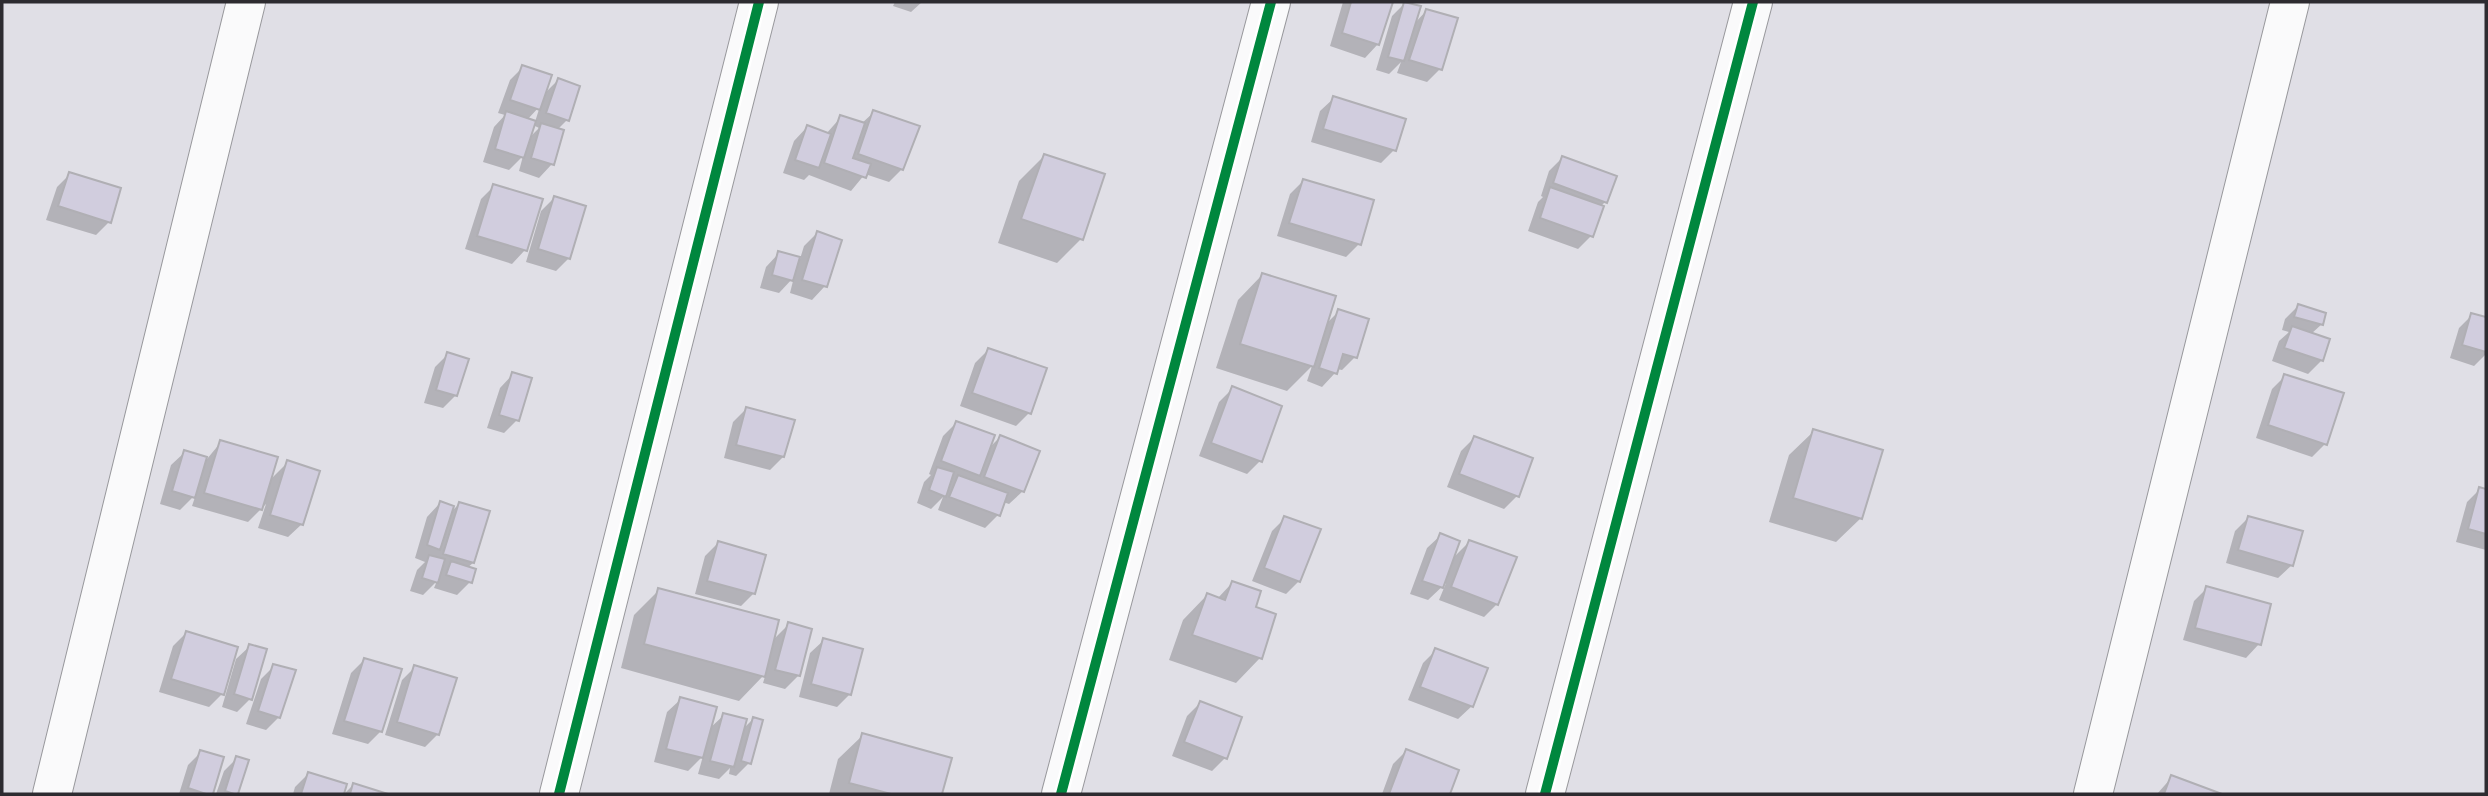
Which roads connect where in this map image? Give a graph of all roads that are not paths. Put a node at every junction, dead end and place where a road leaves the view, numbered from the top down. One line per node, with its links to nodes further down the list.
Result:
1 (246, 2): 6 (street)
2 (758, 2): 7 (street)
3 (1271, 2): 8 (street)
4 (1753, 2): 9 (street)
5 (2290, 2): 10 (street)
6 (52, 794)
7 (559, 794)
8 (1061, 794)
9 (1545, 794)
10 (2092, 794)

